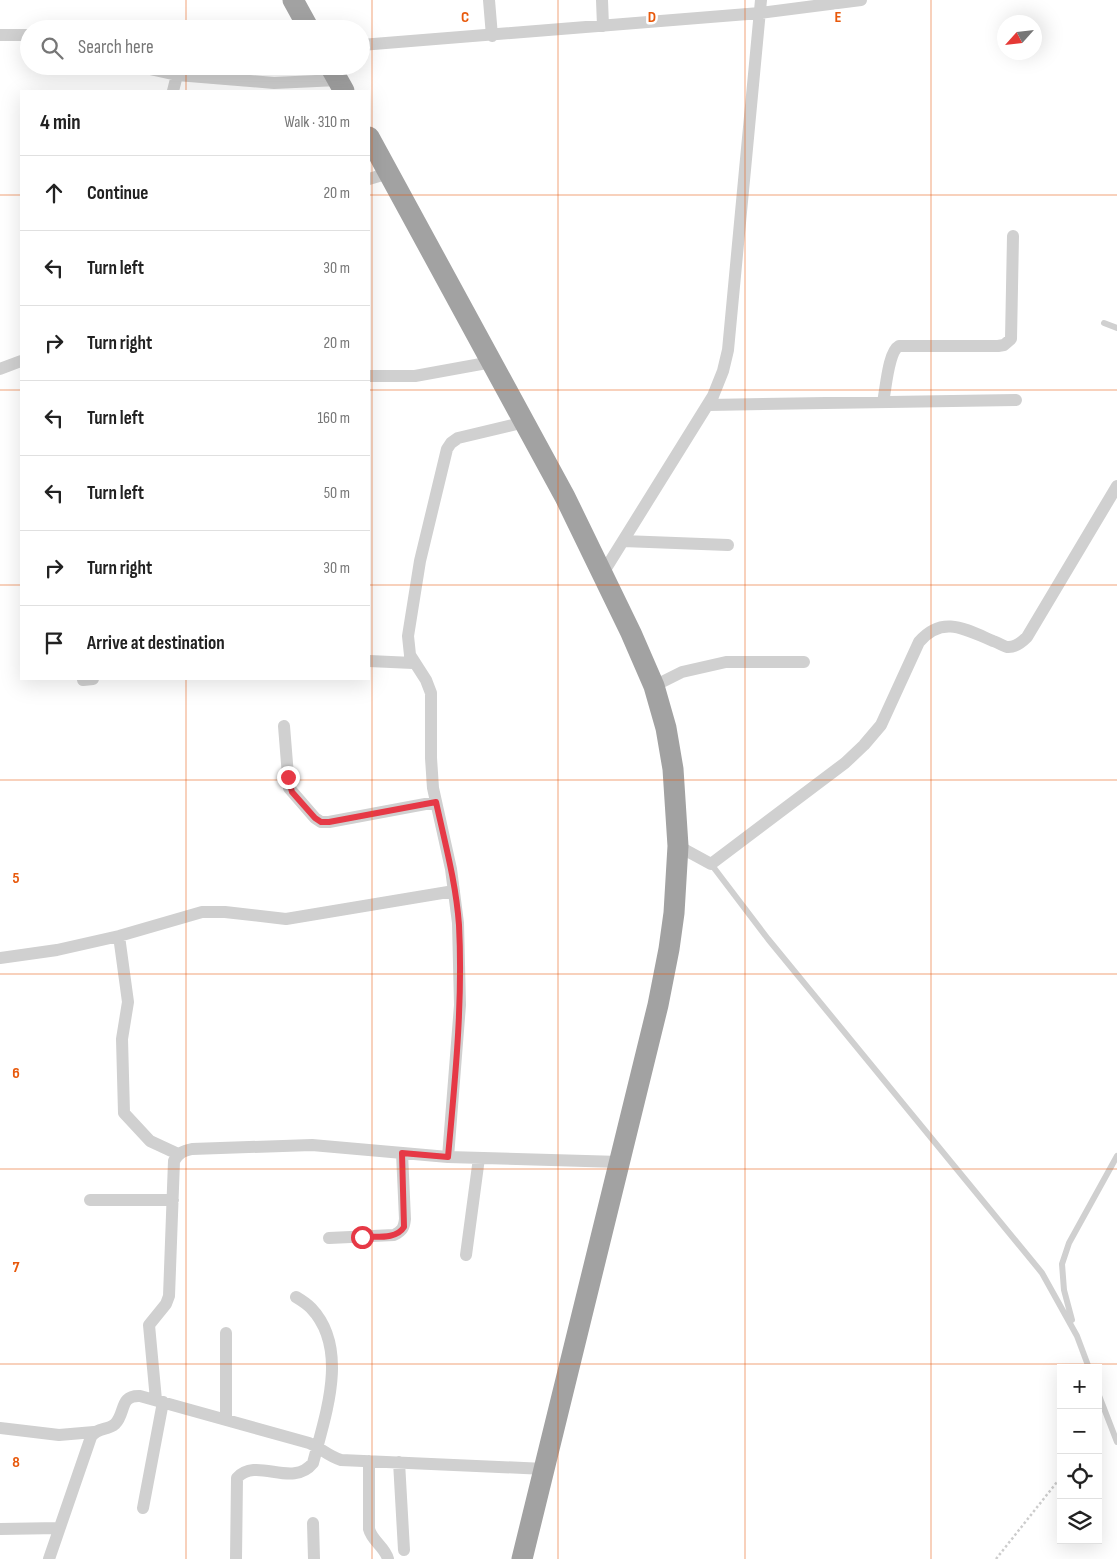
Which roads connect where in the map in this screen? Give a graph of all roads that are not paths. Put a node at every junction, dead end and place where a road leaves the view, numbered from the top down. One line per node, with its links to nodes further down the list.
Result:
1 (292, 0): 6 (highway)
2 (489, 0): 10 (street)
3 (602, 0): 7 (street)
4 (861, 0): 5 (street)
5 (760, 6): 7 (street); 26 (street)
6 (304, 20)
7 (603, 26): 10 (street)
8 (0, 35): 9 (street)
9 (20, 36)
10 (492, 36): 11 (street)
11 (370, 44)
12 (177, 75): 13 (street); 14 (street)
13 (337, 79)
14 (173, 90)
15 (370, 140): 16 (highway)
16 (379, 176): 21 (highway)
17 (1013, 236): 25 (street)
18 (1104, 323): 19 (lane)
19 (1117, 328)
20 (20, 361): 22 (street)
21 (492, 362): 23 (street); 27 (highway)
22 (0, 369)
23 (370, 376)
24 (1016, 400): 25 (street)
25 (883, 402): 26 (street)
26 (708, 405): 29 (street)
27 (525, 422): 31 (highway); 34 (street)
28 (1117, 486): 39 (street)
29 (623, 541): 30 (street); 31 (street)
30 (728, 545)
31 (603, 573): 35 (highway)
32 (370, 661): 34 (street)
33 (804, 662): 35 (street)
34 (413, 663): 37 (street)
35 (654, 686): 38 (highway)
36 (284, 726): 37 (street)
37 (436, 802): 40 (street)
38 (678, 846): 39 (street); 48 (highway)
39 (711, 864): 55 (lane)
40 (454, 891): 41 (street); 46 (street)
41 (119, 936): 42 (street); 44 (street)
42 (0, 958)
43 (402, 1153): 44 (street); 46 (street); 51 (street)
44 (178, 1154): 50 (street)
45 (1117, 1156): 55 (lane)
46 (448, 1157): 47 (street)
47 (479, 1158): 48 (street); 52 (street)
48 (620, 1162): 66 (highway)
49 (90, 1200): 50 (street)
50 (173, 1200): 57 (street)
51 (329, 1238)
52 (466, 1255)
53 (296, 1297): 63 (street)
54 (226, 1333): 59 (street)
55 (1078, 1336): 56 (lane)
56 (1088, 1364)
57 (159, 1401): 59 (street); 61 (street); 67 (street)
58 (1102, 1403): 62 (lane)
59 (226, 1420): 63 (street)
60 (0, 1428): 61 (street)
61 (94, 1432): 69 (street)
62 (1117, 1442)
63 (317, 1446): 64 (street); 73 (street)
64 (369, 1461): 65 (street); 75 (street)
65 (399, 1462): 66 (street); 71 (street)
66 (545, 1469): 76 (highway)
67 (143, 1508)
68 (313, 1523): 74 (street)
69 (59, 1528): 70 (street); 72 (street)
70 (0, 1529)
71 (404, 1550)
72 (49, 1559)
73 (236, 1559)
74 (314, 1559)
75 (388, 1559)
76 (522, 1559)

